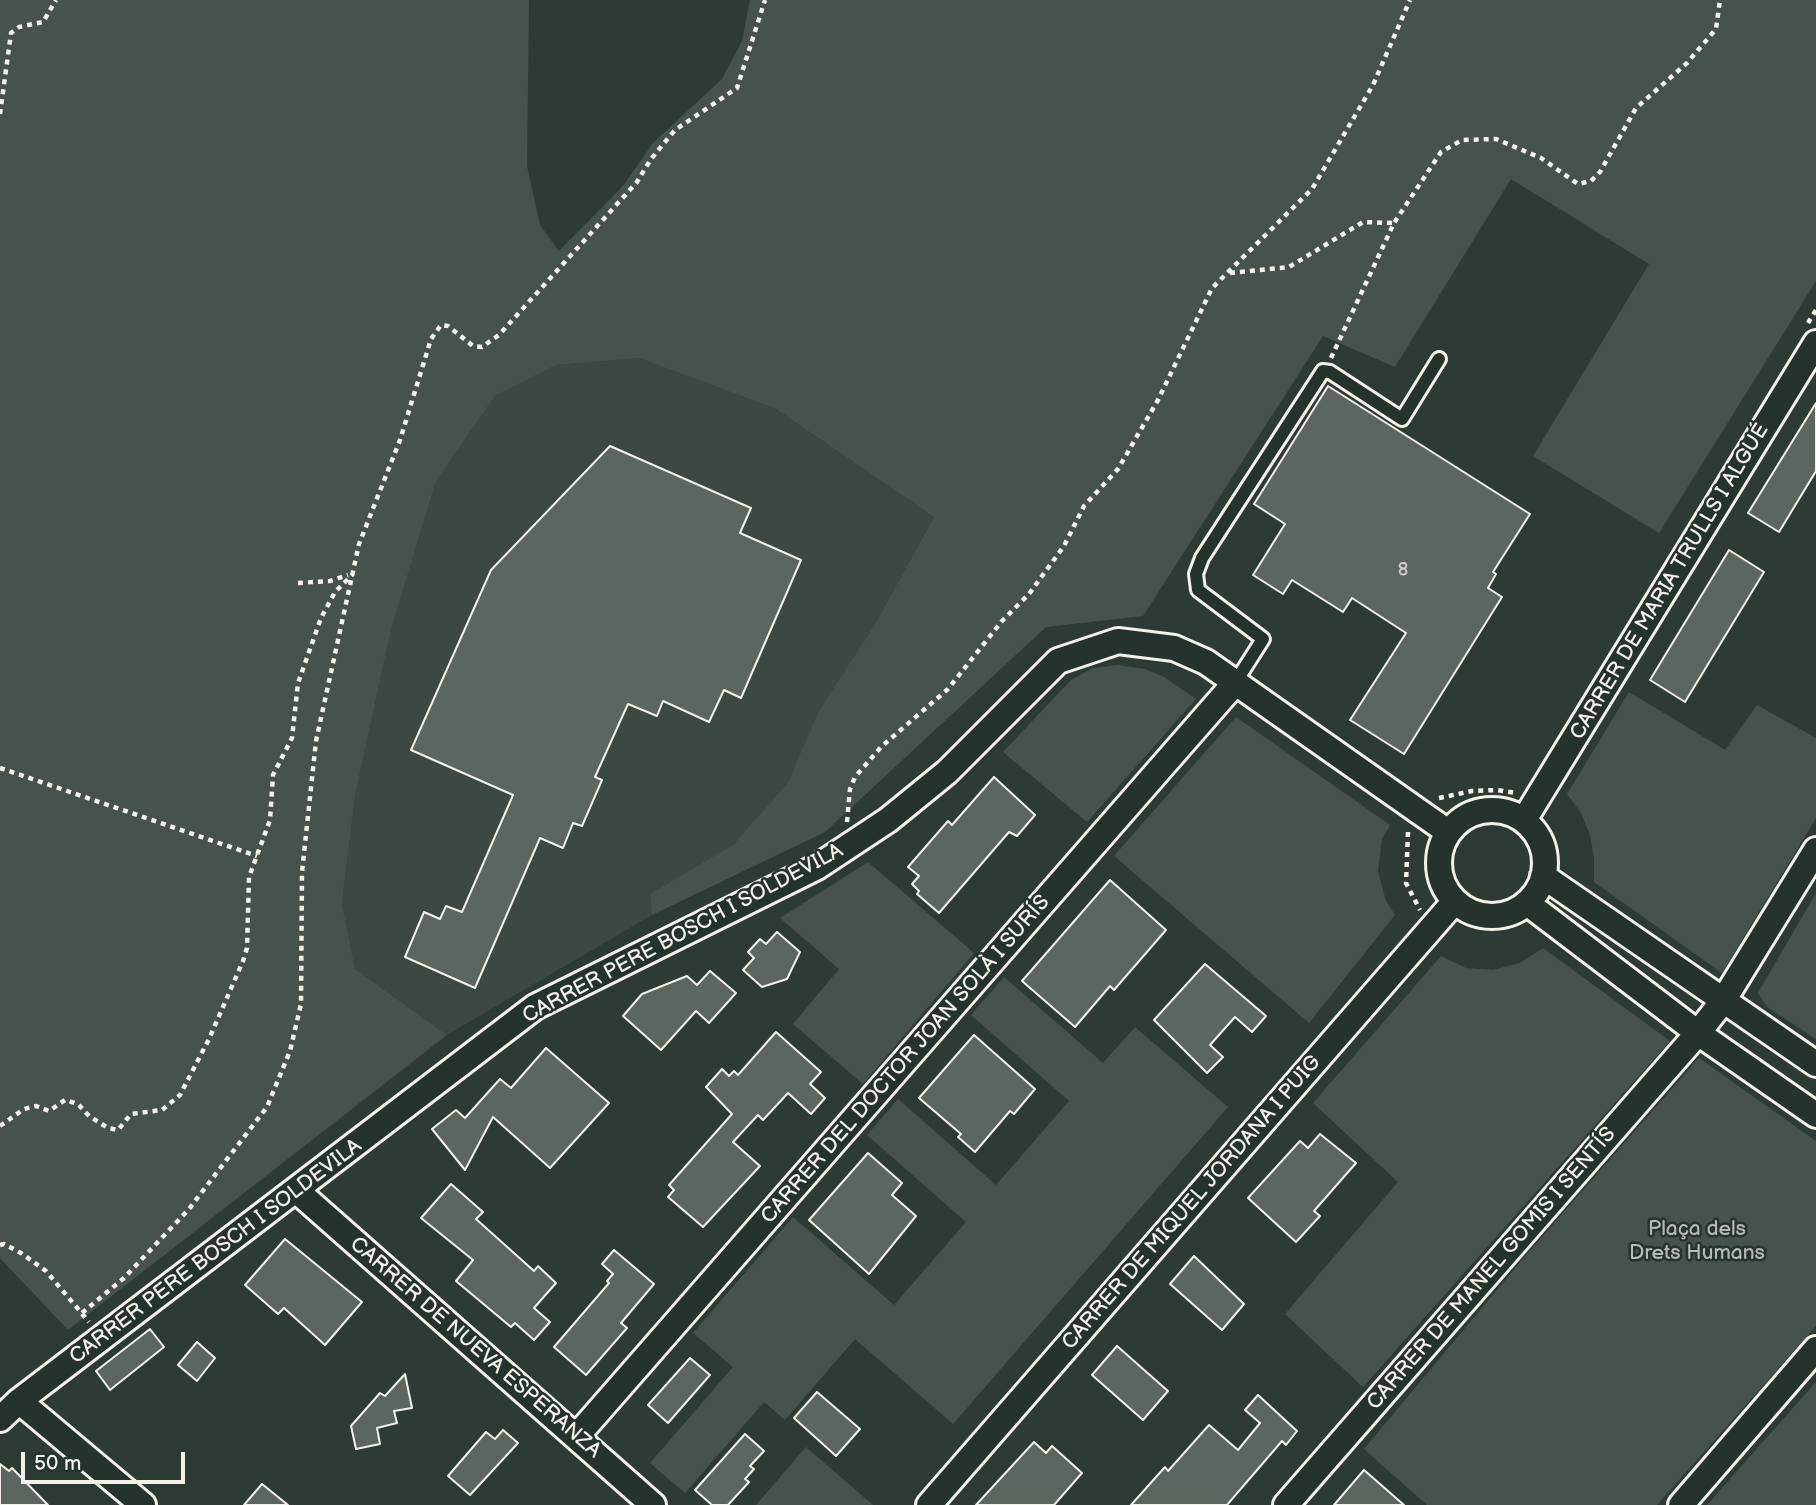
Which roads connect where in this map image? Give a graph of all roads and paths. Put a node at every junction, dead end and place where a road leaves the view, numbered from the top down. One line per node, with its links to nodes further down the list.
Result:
1 (56, 0): 5 (path)
2 (765, 0): 12 (path)
3 (1410, 0): 7 (path)
4 (1720, 1): 6 (path)
5 (0, 114)
6 (1394, 223): 7 (path); 11 (path)
7 (1229, 273): 20 (path)
8 (1816, 310): 9 (path)
9 (1809, 338): 18 (street, CARRER DE MARIA TRULLS I ALGUÉ)
10 (1440, 359): 11 (lane)
11 (1323, 371): 14 (lane)
12 (352, 574): 13 (path); 22 (path); 34 (path)
13 (298, 583)
14 (1235, 683): 17 (street, CARRER PERE BOSCH I SOLDEVILA); 20 (street, CARRER PERE BOSCH I SOLDEVILA); 39 (street, CARRER DEL DOCTOR JOAN SOLÀ I SURÍS)
15 (0, 768): 22 (path)
16 (1525, 794): 17 (path)
17 (1418, 812): 19 (street, CARRER PERE BOSCH I SOLDEVILA); 26 (path)
18 (1524, 820): 19 (street); 23 (street)
19 (1448, 832): 24 (street)
20 (846, 848): 32 (street, CARRER PERE BOSCH I SOLDEVILA)
21 (1816, 850): 27 (street, CARRER DE MANEL GOMIS I SENTÍS)
22 (257, 856): 31 (path)
23 (1543, 876): 25 (street); 27 (street)
24 (1455, 901): 25 (street); 42 (street, CARRER DE MIQUEL JORDANA I PUIG)
25 (1527, 903): 28 (street)
26 (1425, 919)
27 (1723, 1001): 28 (street, CARRER DE MANEL GOMIS I SENTÍS); 29 (street)
28 (1698, 1033): 30 (street); 43 (street, CARRER DE MANEL GOMIS I SENTÍS)
29 (1816, 1064)
30 (1816, 1115)
31 (0, 1126)
32 (297, 1191): 35 (street, CARRER PERE BOSCH I SOLDEVILA); 39 (street, CARRER DE NUEVA ESPERANZA)
33 (0, 1245): 34 (path)
34 (82, 1313): 35 (path)
35 (103, 1339): 37 (street, CARRER PERE BOSCH I SOLDEVILA)
36 (1816, 1349): 44 (street)
37 (19, 1401): 38 (street, CARRER PERE BOSCH I SOLDEVILA); 40 (street)
38 (0, 1419)
39 (576, 1437): 41 (street, CARRER DE NUEVA ESPERANZA)
40 (143, 1505)
41 (653, 1505)
42 (929, 1505)
43 (1286, 1505)
44 (1681, 1505)

